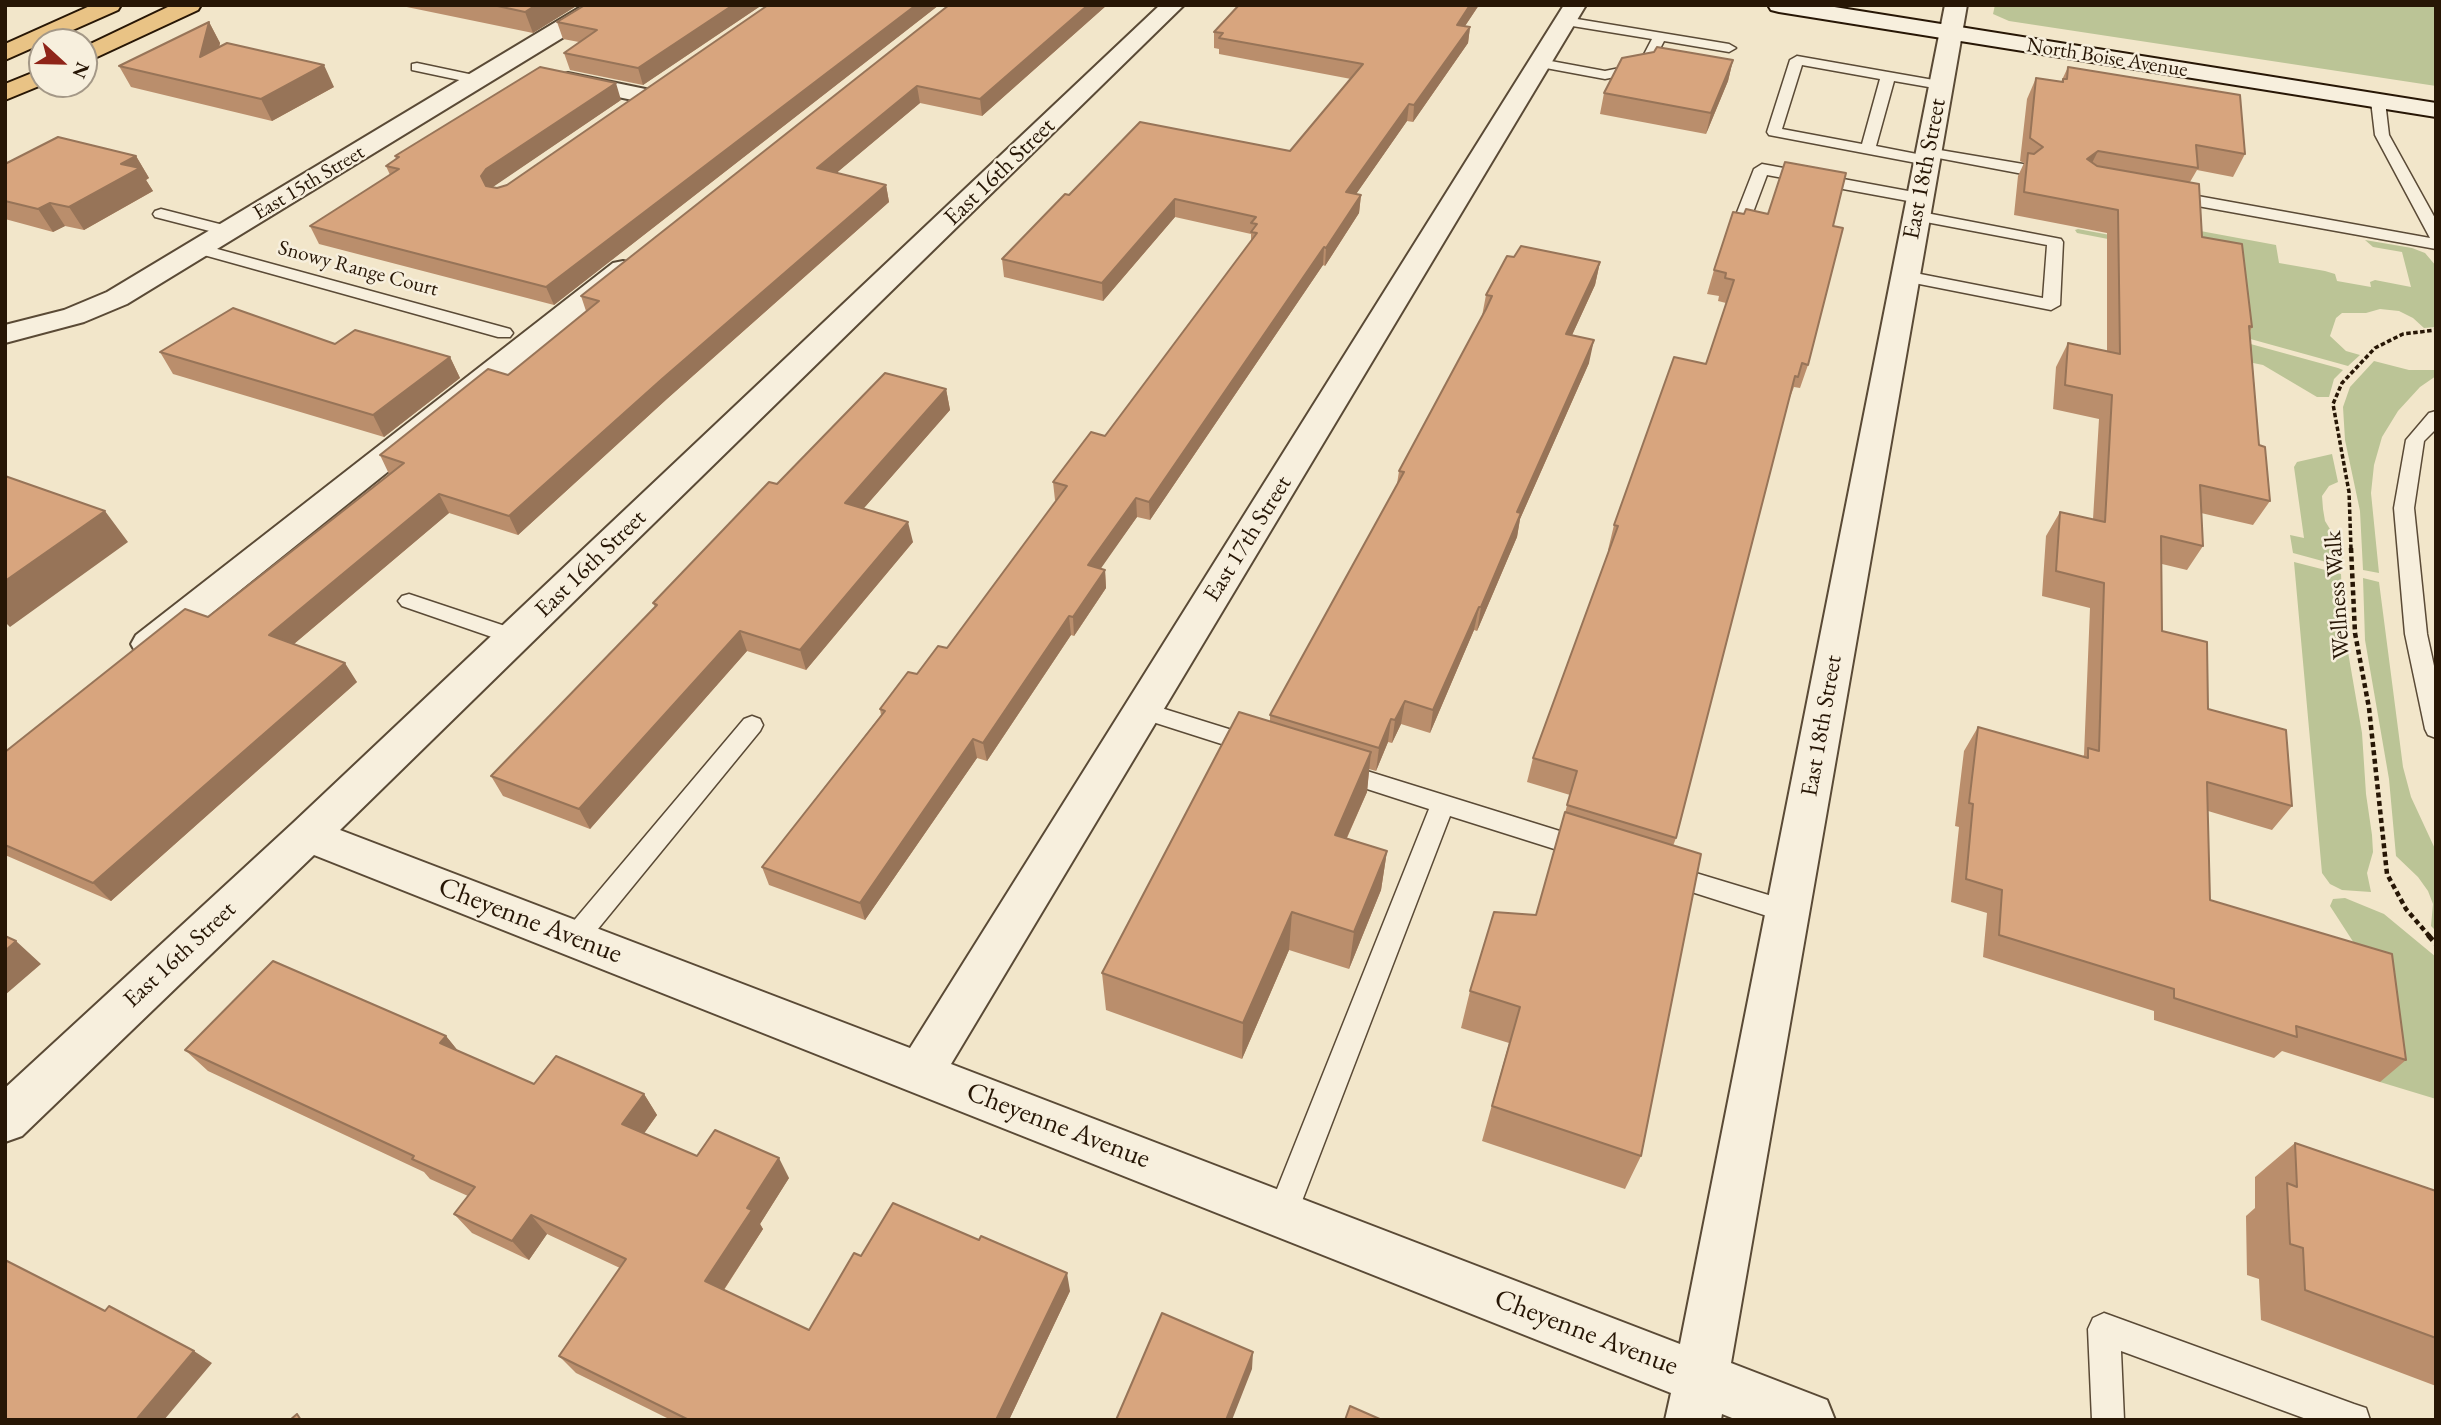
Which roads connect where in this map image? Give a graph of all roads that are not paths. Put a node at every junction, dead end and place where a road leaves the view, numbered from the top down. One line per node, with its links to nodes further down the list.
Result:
1 (110, 5): 11 (highway)
2 (190, 5): 10 (highway)
3 (600, 5): 13 (street, East 15th Street)
4 (1173, 5): 42 (street, East 16th Street)
5 (1779, 5): 7 (street, North Boise Avenue)
6 (1570, 13): 8 (lane); 12 (street, East 17th Street)
7 (1953, 19): 19 (street, East 18th Street); 22 (street, North Boise Avenue)
8 (1660, 37): 9 (lane); 12 (lane)
9 (1729, 48)
10 (98, 49)
11 (5, 53)
12 (1539, 63): 44 (street, East 17th Street)
13 (501, 65): 16 (street, East 15th Street); 21 (street)
14 (417, 67): 16 (lane)
15 (1888, 76): 19 (lane); 25 (lane); 25 (lane)
16 (478, 79): 32 (street, East 15th Street)
17 (669, 81): 21 (street)
18 (28, 82): 20 (highway)
19 (1940, 85): 26 (street, East 18th Street)
20 (5, 93)
21 (647, 96): 24 (street)
22 (2378, 101): 23 (street, North Boise Avenue); 33 (lane)
23 (2436, 110)
24 (625, 111)
25 (1868, 149): 26 (lane)
26 (1927, 156): 27 (lane); 29 (street, East 18th Street)
27 (2022, 169)
28 (2155, 193): 34 (lane)
29 (1918, 207): 31 (lane); 37 (street, East 18th Street); 37 (lane)
30 (161, 214): 32 (lane)
31 (1744, 215)
32 (229, 231): 35 (street, East 15th Street)
33 (2436, 235)
34 (2436, 244)
35 (199, 249): 38 (street, East 15th Street); 39 (lane, Snowy Range Court)
36 (640, 256): 43 (street)
37 (1905, 276): 53 (street, East 18th Street)
38 (5, 334)
39 (504, 334)
40 (2436, 417): 46 (lane)
41 (410, 601): 42 (lane)
42 (515, 637): 50 (street, East 16th Street)
43 (126, 662)
44 (1142, 710): 47 (lane); 55 (street, East 17th Street)
45 (752, 725): 54 (lane)
46 (2436, 729)
47 (1273, 751)
48 (1312, 763): 49 (lane)
49 (1443, 804): 51 (lane); 57 (lane)
50 (308, 835): 54 (street, Cheyenne Avenue); 56 (street, East 16th Street)
51 (1615, 858)
52 (1641, 866): 53 (lane)
53 (1786, 911): 58 (street, East 18th Street)
54 (575, 938): 55 (street, Cheyenne Avenue)
55 (920, 1072): 57 (street, Cheyenne Avenue)
56 (9, 1110)
57 (1282, 1214): 58 (street, Cheyenne Avenue)
58 (1697, 1399): 59 (street, Cheyenne Avenue)
59 (1807, 1420)
60 (2108, 1420): 61 (lane)
61 (2354, 1420)

